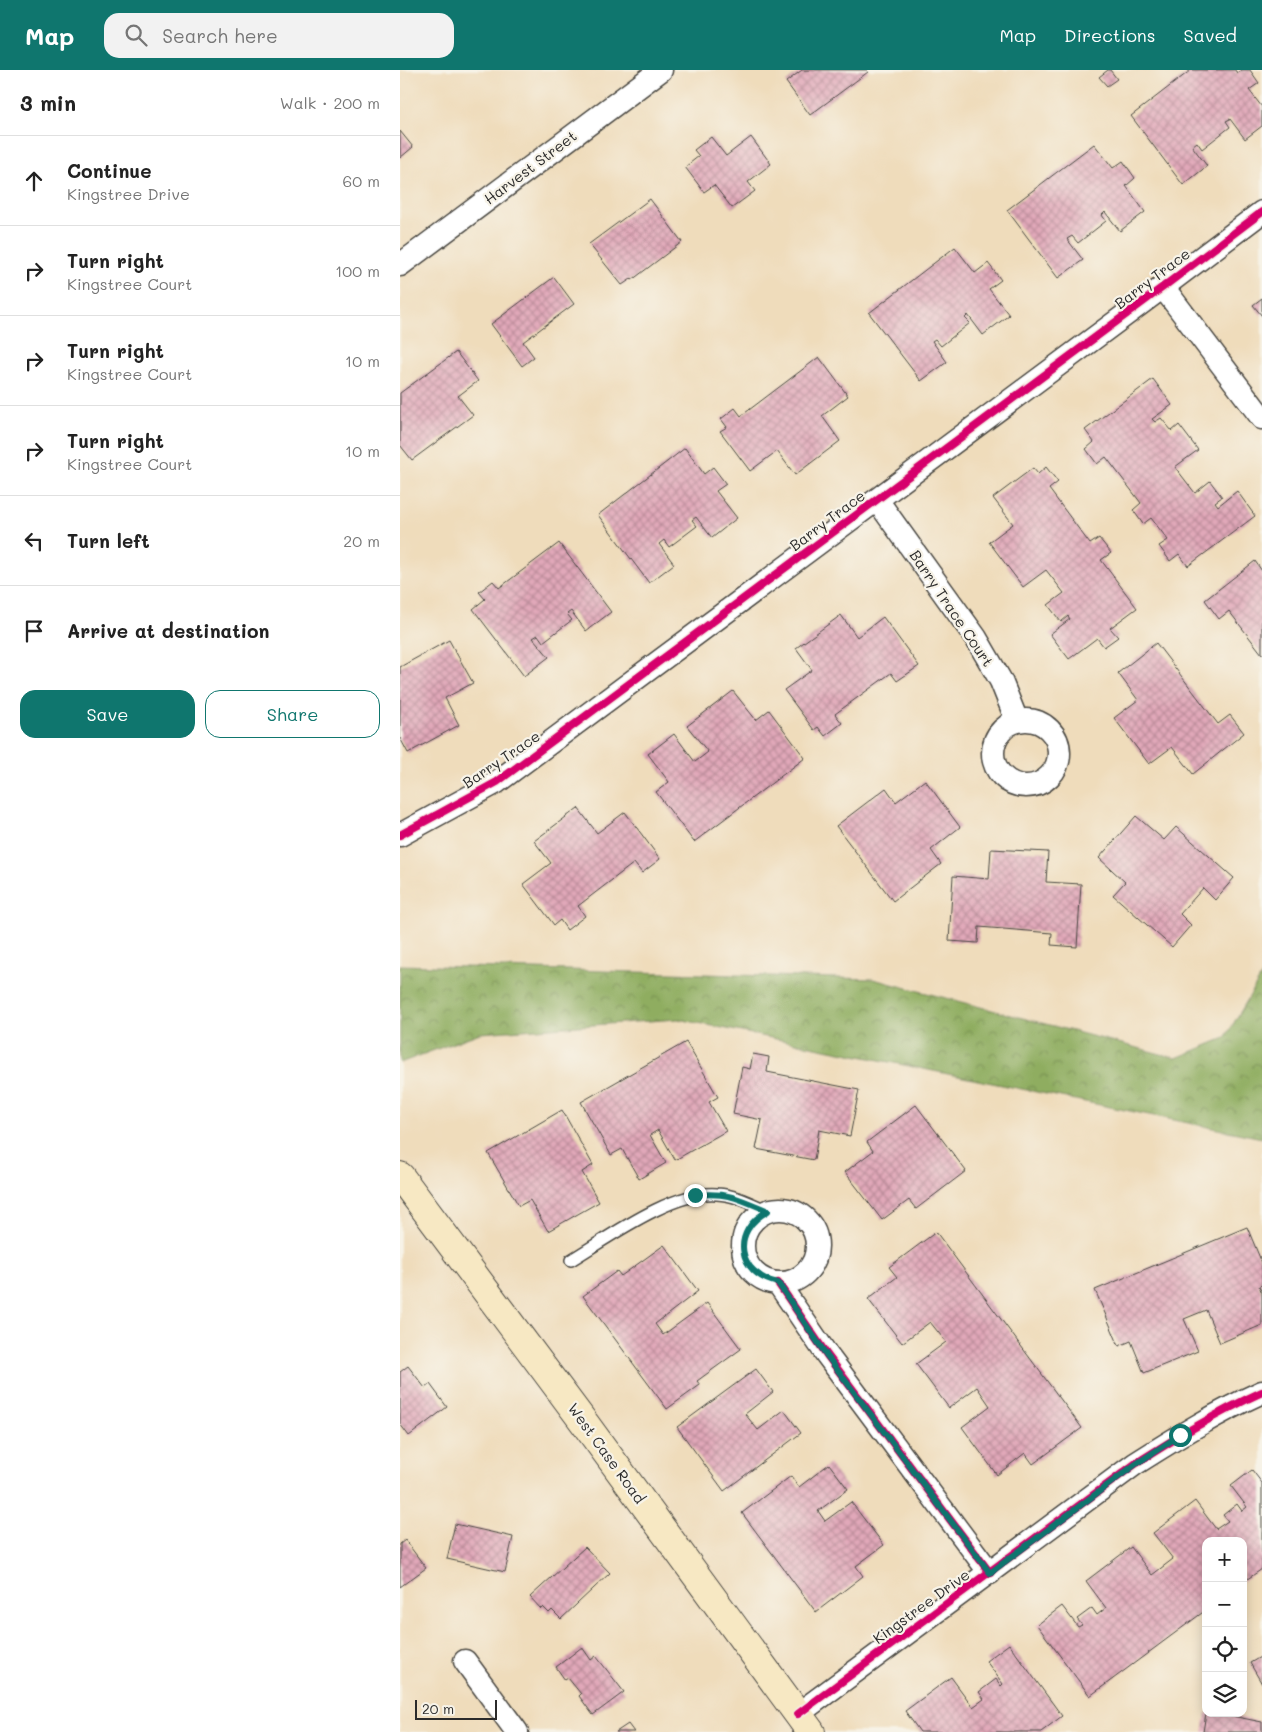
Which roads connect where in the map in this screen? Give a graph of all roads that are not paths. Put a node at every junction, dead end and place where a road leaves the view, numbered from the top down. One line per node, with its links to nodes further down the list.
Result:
1 (661, 70): 3 (street, Harvest Street)
2 (1262, 212): 4 (street, Barry Trace)
3 (400, 265)
4 (1163, 288): 5 (street); 6 (street, Barry Trace)
5 (1262, 418)
6 (877, 500): 7 (street, Barry Trace Court); 8 (street, Barry Trace)
7 (1018, 721)
8 (400, 835)
9 (400, 1176): 16 (main road, West Case Road)
10 (768, 1211): 11 (lane); 12 (street); 12 (street)
11 (571, 1260)
12 (778, 1283): 14 (street)
13 (1262, 1392): 14 (street, Kingstree Drive)
14 (990, 1573): 16 (street, Kingstree Drive)
15 (464, 1661): 17 (street)
16 (804, 1723)
17 (517, 1732)

